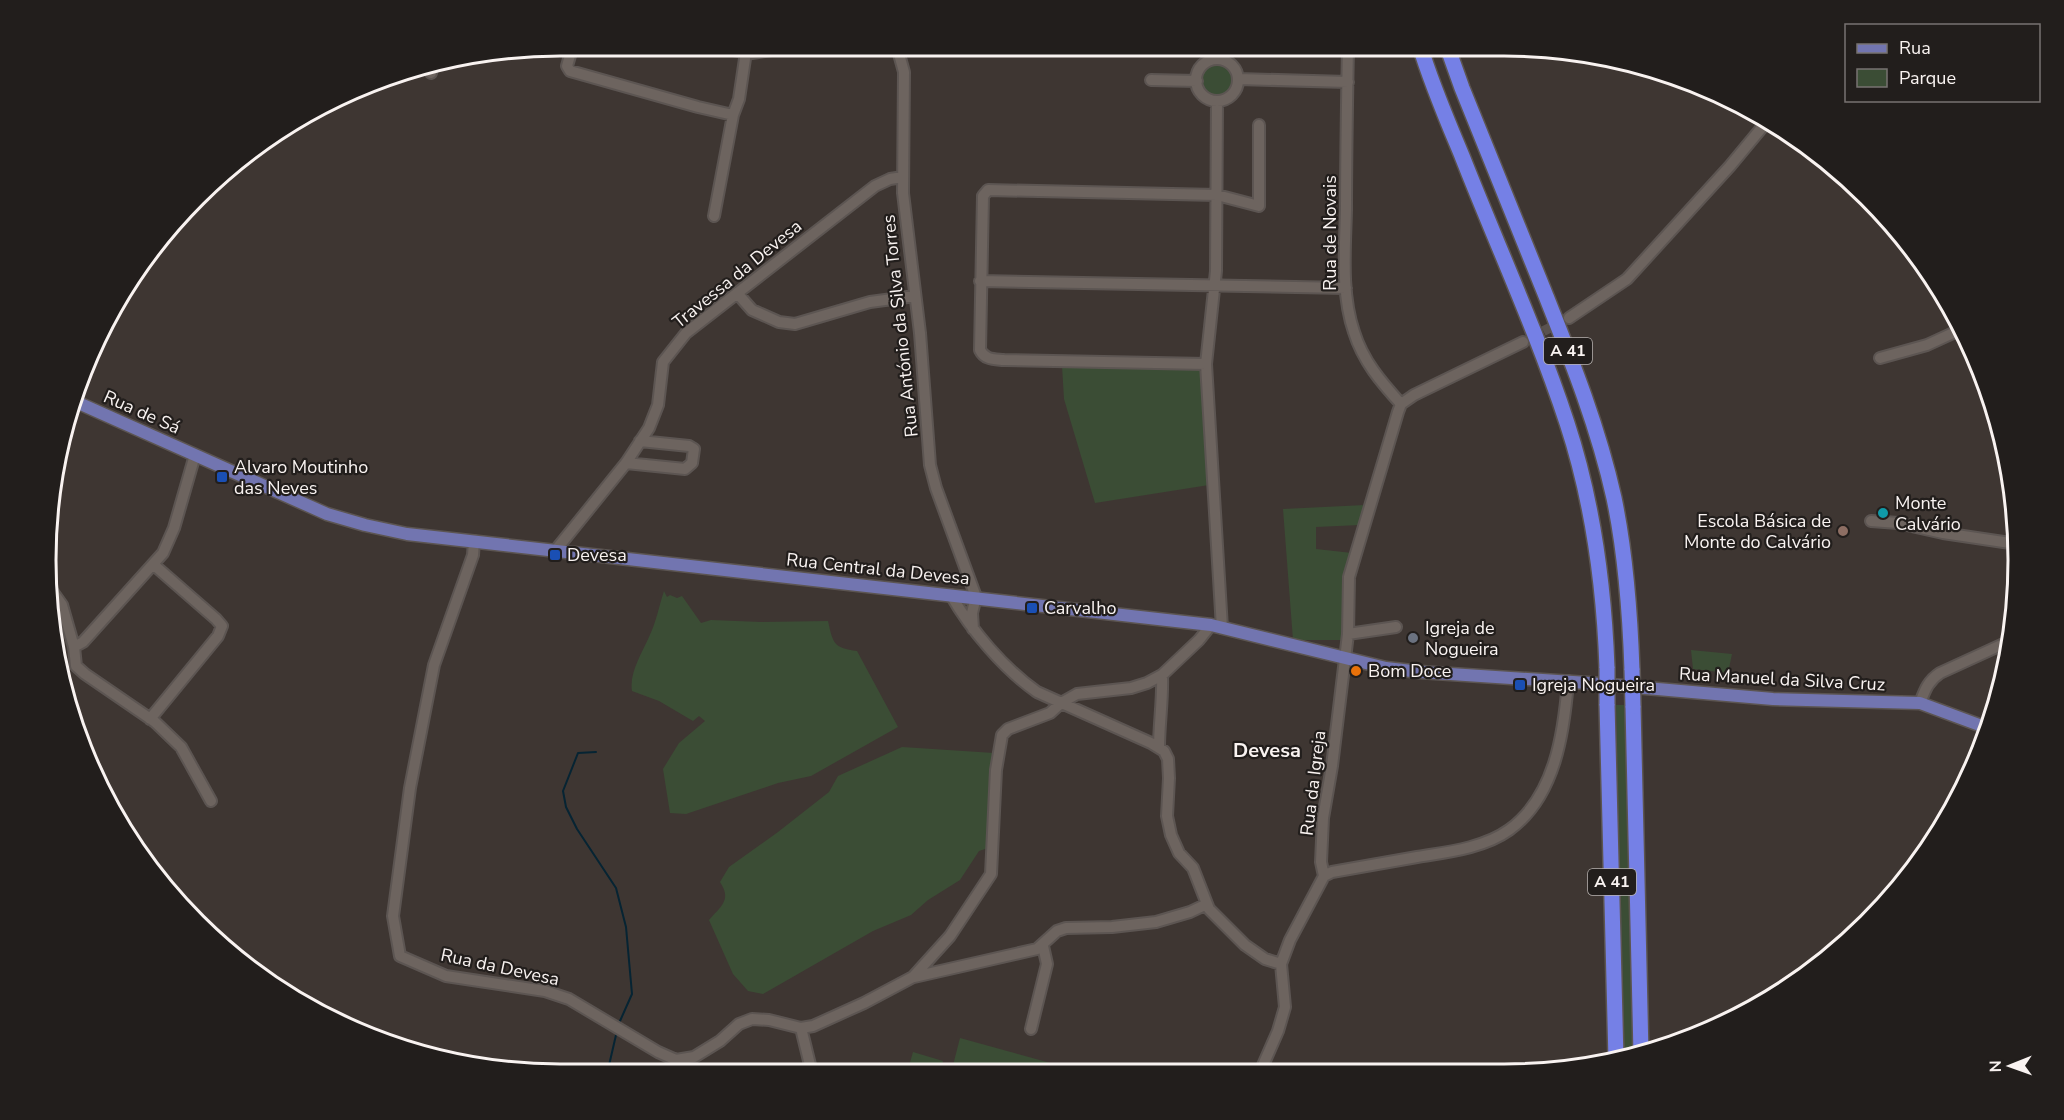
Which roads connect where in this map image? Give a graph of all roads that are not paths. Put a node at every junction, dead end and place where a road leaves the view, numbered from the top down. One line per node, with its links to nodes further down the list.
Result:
1 (570, 56): 14 (street)
2 (745, 56): 14 (street)
3 (898, 56): 17 (street, Rua António da Silva Torres)
4 (1219, 56): 8 (street)
5 (1348, 56): 12 (street, Rua de Novais)
6 (1424, 56): 66 (highway, A 41, bridge)
7 (1451, 56): 65 (highway, A 41, bridge)
8 (1219, 59): 9 (street); 11 (street)
9 (1238, 79): 12 (street); 13 (street)
10 (1151, 80): 11 (street)
11 (1197, 81): 13 (street)
12 (1348, 82): 22 (street, Rua de Novais)
13 (1217, 101): 18 (street)
14 (733, 115): 19 (street)
15 (1259, 125): 18 (street)
16 (1762, 127): 25 (street)
17 (903, 177): 23 (street, Travessa da Devesa); 24 (street, Rua António da Silva Torres)
18 (1216, 195): 20 (street); 21 (street)
19 (714, 216)
20 (980, 281): 21 (street); 29 (street)
21 (1216, 286): 22 (street); 29 (street)
22 (1346, 288): 31 (street, Rua de Novais)
23 (737, 293): 24 (street); 32 (street, Travessa da Devesa)
24 (915, 296): 41 (street, Rua António da Silva Torres)
25 (1569, 318)
26 (1954, 333): 28 (street)
27 (1523, 342): 31 (street)
28 (1880, 357)
29 (1206, 364): 43 (street)
30 (80, 404): 33 (main road, Rua de Sá)
31 (1401, 404): 46 (street, Rua da Igreja)
32 (640, 441): 34 (street, Travessa da Devesa); 34 (street)
33 (195, 455): 36 (main road, Rua Central da Devesa); 39 (street)
34 (626, 463): 38 (street, Travessa da Devesa)
35 (1871, 521): 37 (street)
36 (474, 541): 38 (main road, Rua Central da Devesa); 63 (street, Rua da Devesa)
37 (2007, 543)
38 (555, 550): 40 (main road, Rua Central da Devesa)
39 (154, 565): 48 (street); 54 (street)
40 (951, 595): 41 (main road, Rua Central da Devesa); 45 (street)
41 (976, 597): 43 (main road, Rua Central da Devesa); 45 (street)
42 (58, 599): 48 (street)
43 (1217, 627): 49 (main road, Rua Central da Devesa); 50 (street)
44 (1396, 627): 46 (street)
45 (973, 629): 52 (street)
46 (1348, 634): 49 (street, Rua da Igreja)
47 (2001, 645): 53 (street)
48 (74, 647): 54 (street)
49 (1344, 659): 51 (main road, Rua Central da Devesa); 58 (street, Rua da Igreja)
50 (1162, 675): 52 (street); 56 (street)
51 (1568, 681): 53 (main road, Rua Manuel da Silva Cruz); 58 (street)
52 (1061, 703): 56 (street); 62 (street)
53 (1920, 703): 55 (main road, Rua Manuel da Silva Cruz)
54 (150, 719): 57 (street)
55 (1981, 726)
56 (1159, 748): 59 (street)
57 (212, 801)
58 (1324, 876): 61 (street)
59 (1208, 904): 60 (street); 61 (street)
60 (1043, 946): 62 (street); 64 (street)
61 (1281, 964): 68 (street)
62 (913, 977): 63 (street)
63 (801, 1028): 67 (street)
64 (1032, 1029)
65 (1641, 1045)
66 (1616, 1052)
67 (810, 1064)
68 (1264, 1064)

